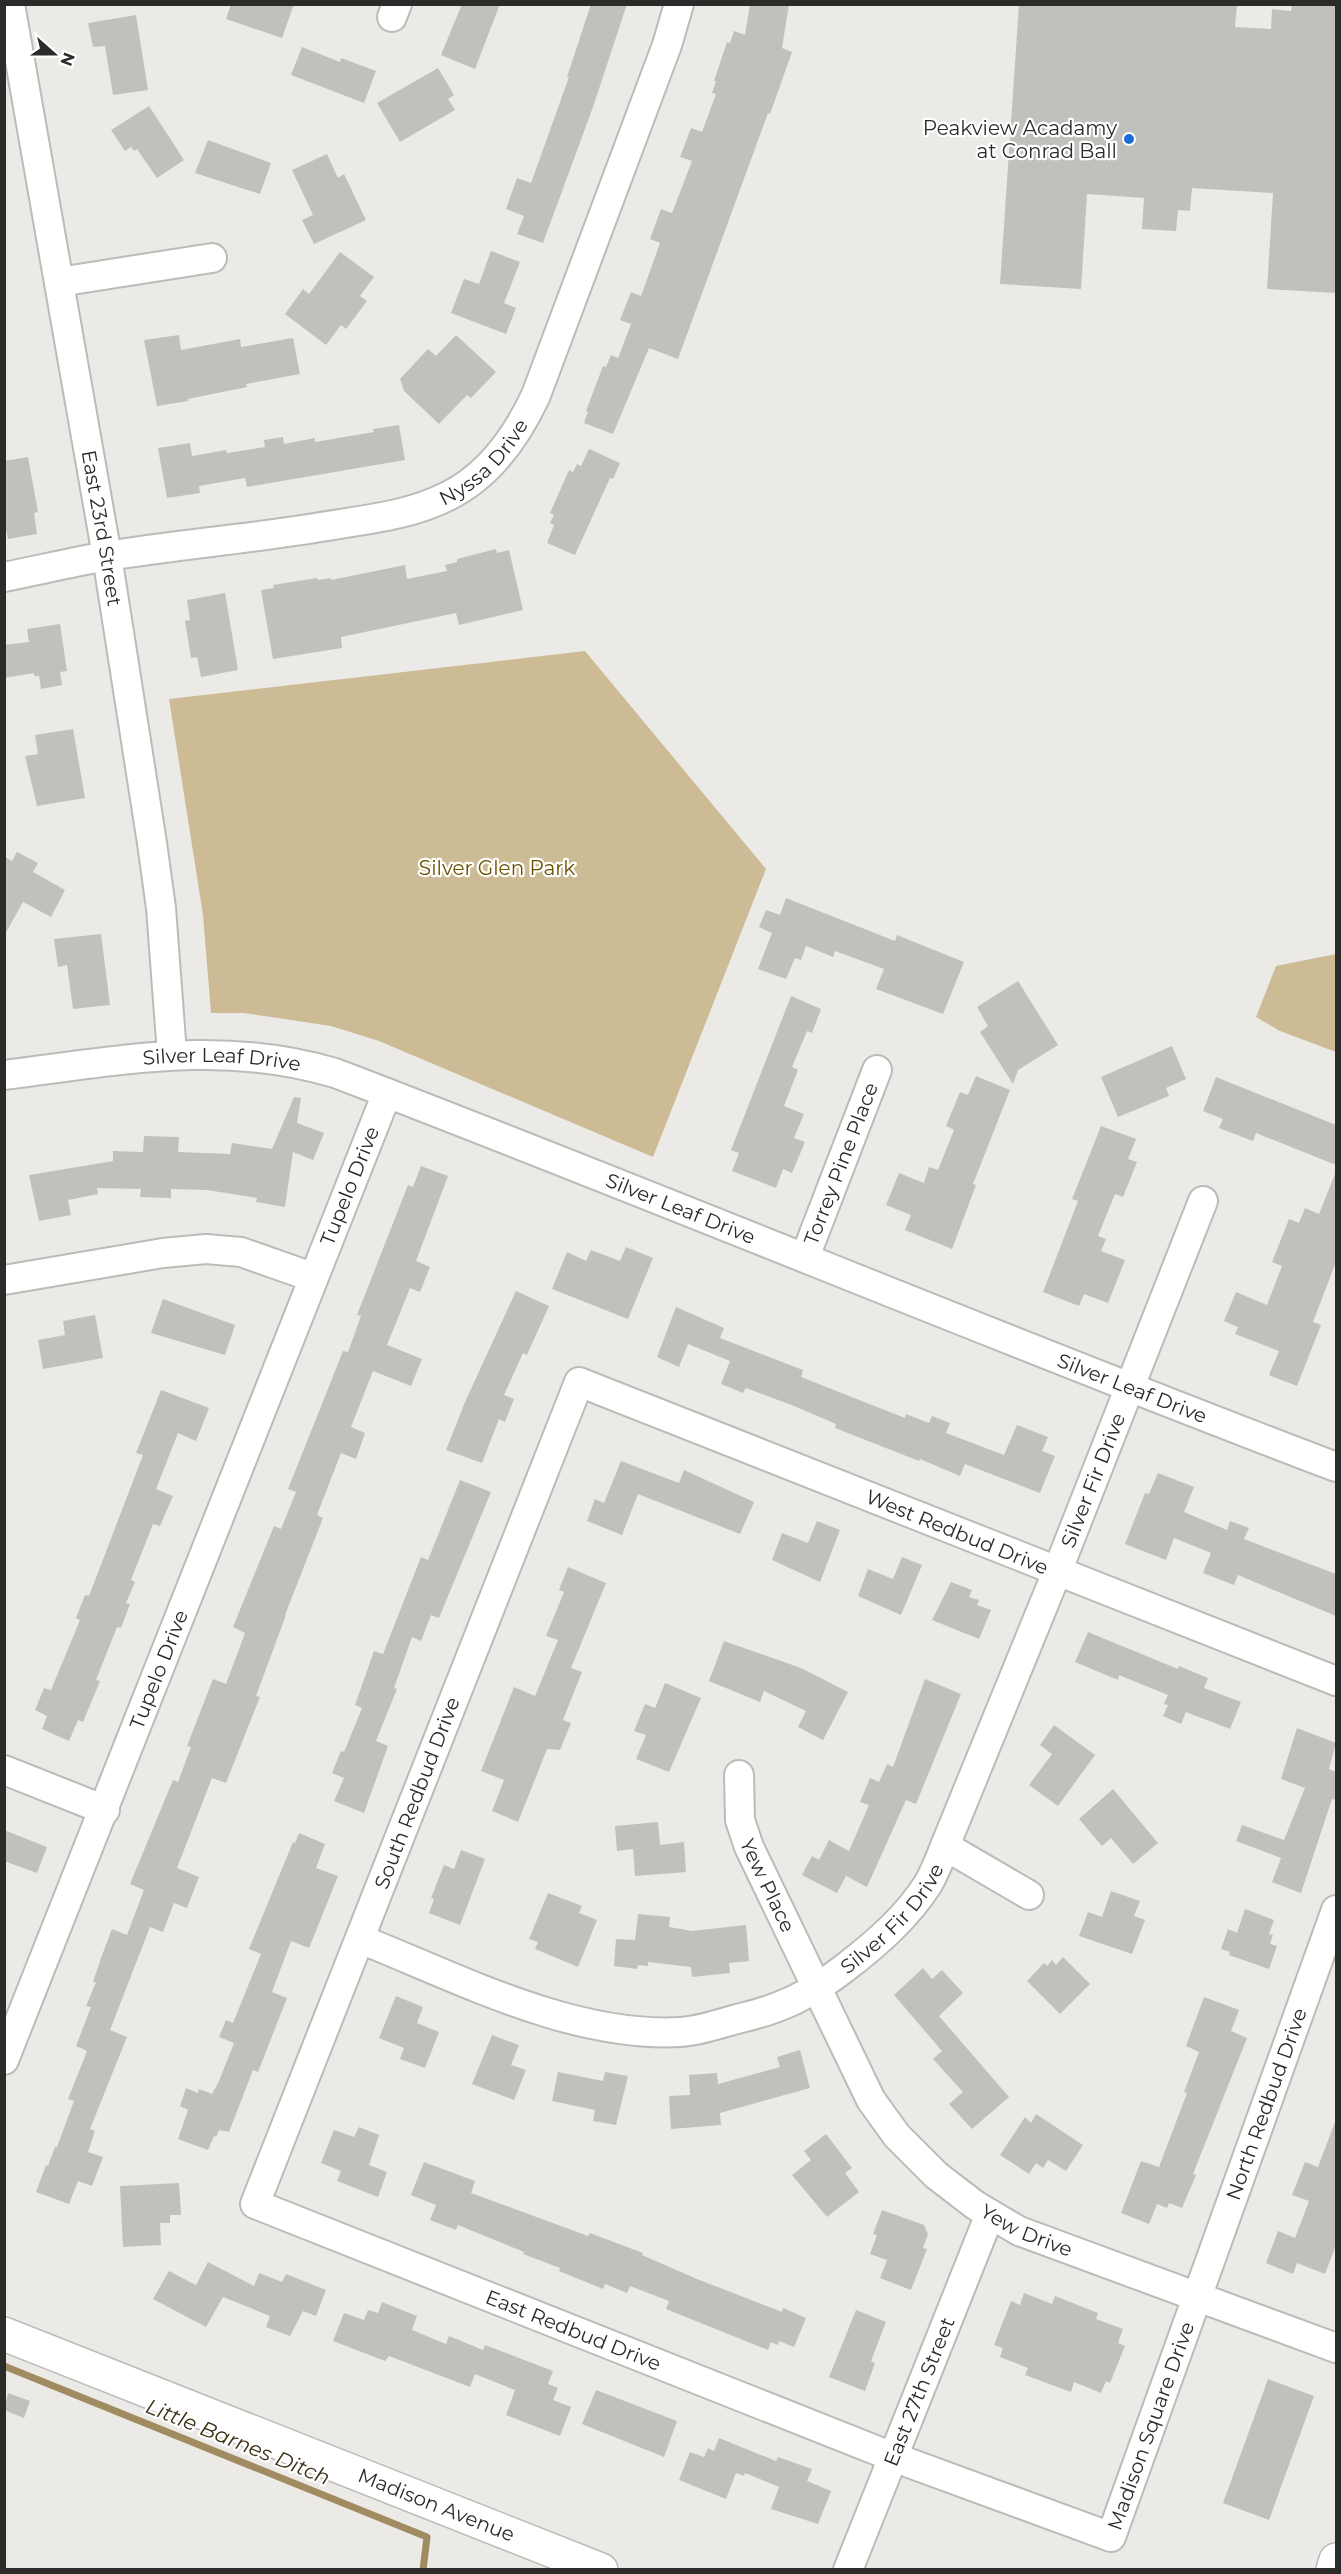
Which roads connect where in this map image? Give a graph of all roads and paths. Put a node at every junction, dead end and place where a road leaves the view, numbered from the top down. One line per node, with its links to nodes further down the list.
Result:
1 (10, 4): 4 (street, East 23rd Street)
2 (679, 4): 5 (street, Nyssa Drive)
3 (212, 258): 4 (street)
4 (59, 282): 5 (street, East 23rd Street)
5 (107, 556): 6 (street, Nyssa Drive); 7 (street, East 23rd Street)
6 (4, 577)
7 (172, 1054): 9 (street, Silver Leaf Drive); 10 (street, Silver Leaf Drive)
8 (877, 1070): 12 (street, Torrey Pine Place)
9 (4, 1075)
10 (387, 1093): 12 (street, Silver Leaf Drive); 13 (street, Tupelo Drive)
11 (1203, 1202): 16 (street, Silver Fir Drive)
12 (805, 1257): 16 (street, Silver Leaf Drive)
13 (312, 1277): 14 (street); 22 (street, Tupelo Drive)
14 (4, 1280)
15 (579, 1382): 18 (street, West Redbud Drive); 26 (street, South Redbud Drive)
16 (1129, 1389): 17 (street, Silver Leaf Drive); 18 (street, Silver Fir Drive)
17 (1336, 1467)
18 (1057, 1572): 19 (street, West Redbud Drive); 23 (street, Silver Fir Drive)
19 (1336, 1682)
20 (4, 1770): 22 (street)
21 (739, 1775): 27 (street, Yew Place)
22 (105, 1810): 28 (street, Tupelo Drive)
23 (945, 1846): 24 (street); 27 (street, Silver Fir Drive)
24 (1029, 1895)
25 (1336, 1910): 31 (street, North Redbud Drive)
26 (360, 1939): 27 (street, Silver Fir Drive); 29 (street, South Redbud Drive)
27 (817, 1989): 30 (street, Yew Drive)
28 (4, 2060)
29 (255, 2204): 34 (street, East Redbud Drive)
30 (990, 2214): 31 (street, Yew Drive); 34 (street, East 27th Street)
31 (1197, 2298): 33 (street, Yew Drive); 34 (street, Madison Square Drive)
32 (4, 2334): 36 (main road, Madison Avenue)
33 (1336, 2348)
34 (893, 2457): 37 (street, East 27th Street)
35 (1336, 2560): 38 (main road)
36 (601, 2570)
37 (848, 2570)
38 (1333, 2570)

